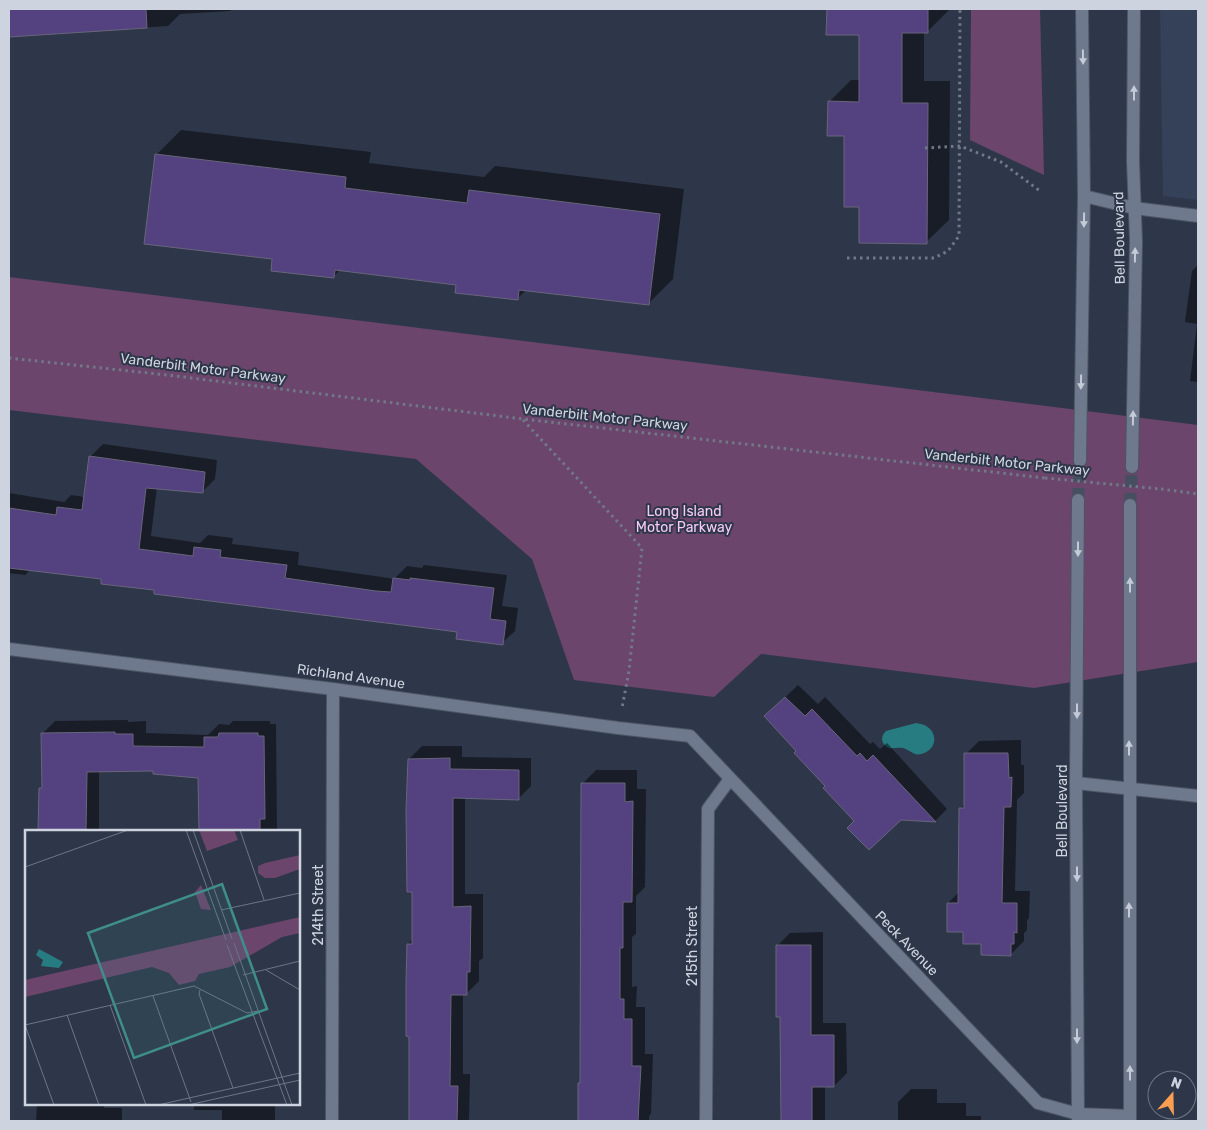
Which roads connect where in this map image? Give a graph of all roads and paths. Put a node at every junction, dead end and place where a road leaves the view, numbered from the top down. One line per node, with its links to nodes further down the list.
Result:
1 (960, 9): 4 (path)
2 (1082, 9): 7 (street, one-way to 7)
3 (1134, 9): 8 (street, Bell Boulevard, one-way to 3)
4 (960, 146): 5 (path); 6 (path); 10 (path)
5 (925, 148)
6 (1040, 191)
7 (1084, 196): 8 (street); 13 (street, one-way to 13)
8 (1134, 208): 9 (street); 14 (street, Bell Boulevard, one-way to 8)
9 (1198, 216)
10 (847, 258)
11 (9, 358): 12 (path, Vanderbilt Motor Parkway)
12 (523, 419): 15 (path, Vanderbilt Motor Parkway, bridge); 20 (path)
13 (1080, 461)
14 (1132, 467)
15 (1198, 494)
16 (1078, 500): 23 (street, Bell Boulevard, one-way to 23)
17 (1130, 505): 24 (street, one-way to 17)
18 (9, 649): 19 (street, Richland Avenue)
19 (333, 689): 20 (street, Richland Avenue); 28 (street, 214th Street)
20 (618, 728): 21 (street, Richland Avenue)
21 (690, 736): 22 (street, Peck Avenue)
22 (730, 779): 26 (street, Peck Avenue); 29 (street, 215th Street)
23 (1076, 783): 24 (street); 26 (street, Bell Boulevard, one-way to 26)
24 (1129, 788): 25 (street); 27 (street, one-way to 24)
25 (1198, 796)
26 (1078, 1118): 27 (street, Peck Avenue)
27 (1130, 1119)
28 (332, 1121)
29 (706, 1121)

